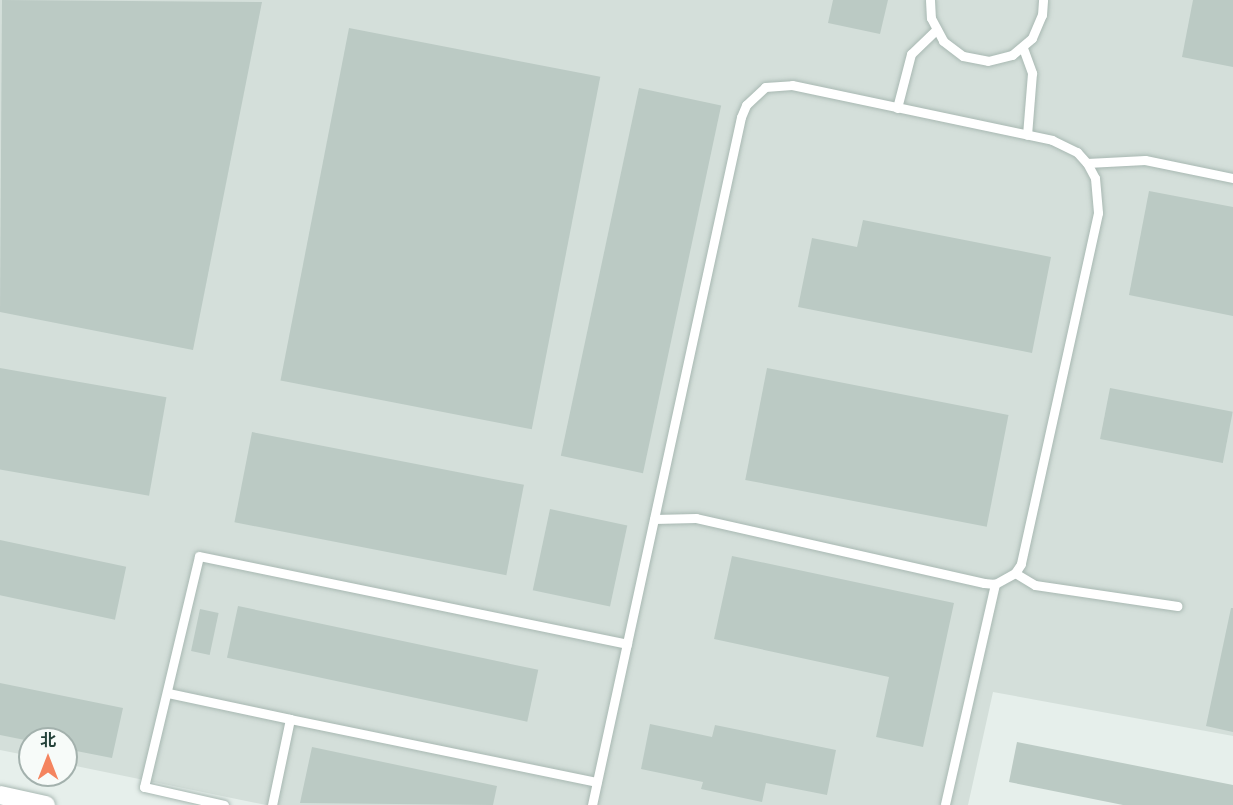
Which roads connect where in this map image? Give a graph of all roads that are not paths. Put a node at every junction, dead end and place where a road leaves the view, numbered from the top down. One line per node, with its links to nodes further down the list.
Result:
1 (930, 0): 3 (lane)
2 (1043, 0): 4 (lane)
3 (936, 30): 4 (lane); 5 (lane)
4 (1023, 48): 6 (lane)
5 (897, 108): 6 (lane); 9 (lane)
6 (1027, 135): 7 (lane)
7 (1087, 163): 8 (lane); 10 (lane)
8 (1233, 178)
9 (654, 519): 11 (lane); 13 (lane)
10 (1015, 573): 11 (lane); 12 (lane)
11 (995, 584): 18 (lane)
12 (1177, 606)
13 (627, 644): 14 (lane); 16 (lane)
14 (168, 693): 15 (lane); 20 (lane)
15 (290, 719): 16 (lane); 21 (lane)
16 (597, 782): 22 (lane)
17 (0, 795): 19 (street)
18 (945, 804)
19 (46, 805)
20 (224, 805)
21 (272, 805)
22 (592, 805)

